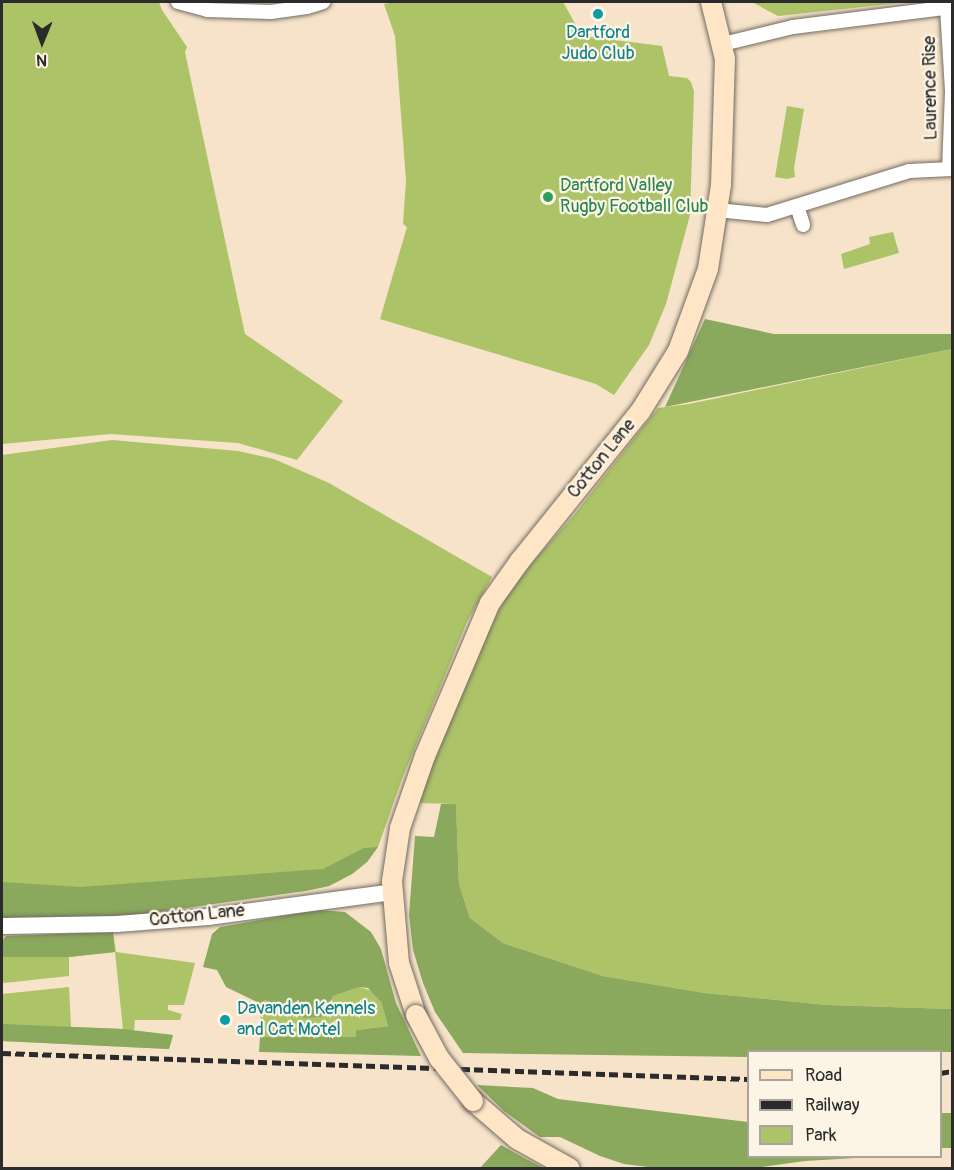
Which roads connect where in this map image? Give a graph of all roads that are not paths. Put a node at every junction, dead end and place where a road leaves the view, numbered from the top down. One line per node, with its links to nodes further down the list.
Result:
1 (178, 2): 2 (street)
2 (323, 2)
3 (711, 2): 5 (main road, Cotton Lane)
4 (950, 7): 5 (street); 6 (street, Laurence Rise)
5 (723, 44): 8 (main road, Cotton Lane)
6 (951, 169): 7 (street)
7 (797, 206): 8 (street); 9 (street)
8 (717, 210): 10 (main road, Cotton Lane)
9 (803, 225)
10 (392, 891): 11 (street, Cotton Lane); 12 (main road, Cotton Lane, bridge)
11 (2, 926)
12 (569, 1168)

